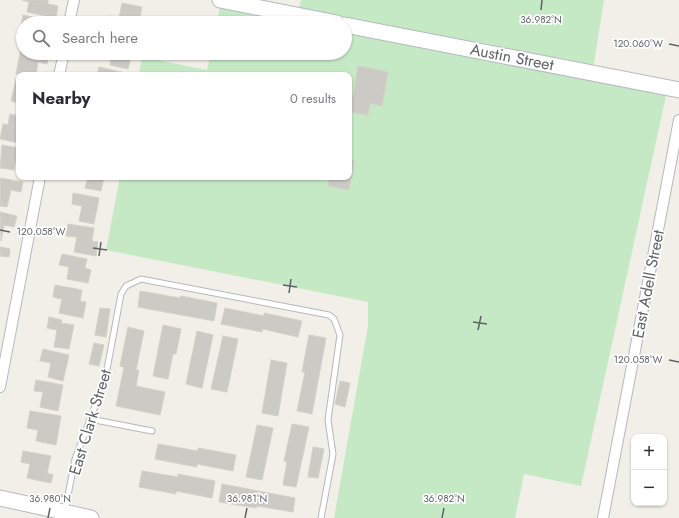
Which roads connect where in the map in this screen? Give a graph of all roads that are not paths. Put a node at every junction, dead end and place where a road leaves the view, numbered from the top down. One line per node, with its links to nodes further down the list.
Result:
1 (74, 0): 3 (street)
2 (220, 0): 4 (street)
3 (71, 16)
4 (301, 16)
5 (352, 26): 8 (street, Austin Street)
6 (63, 60): 7 (street)
7 (61, 72)
8 (679, 90)
9 (679, 120): 18 (street, East Adell Street)
10 (39, 180): 11 (street)
11 (0, 386)
12 (90, 419): 13 (lane); 15 (lane, East Clark Street); 17 (lane, East Clark Street)
13 (152, 431)
14 (0, 498): 15 (street)
15 (65, 512): 16 (street)
16 (91, 518)
17 (321, 518)
18 (603, 518)

